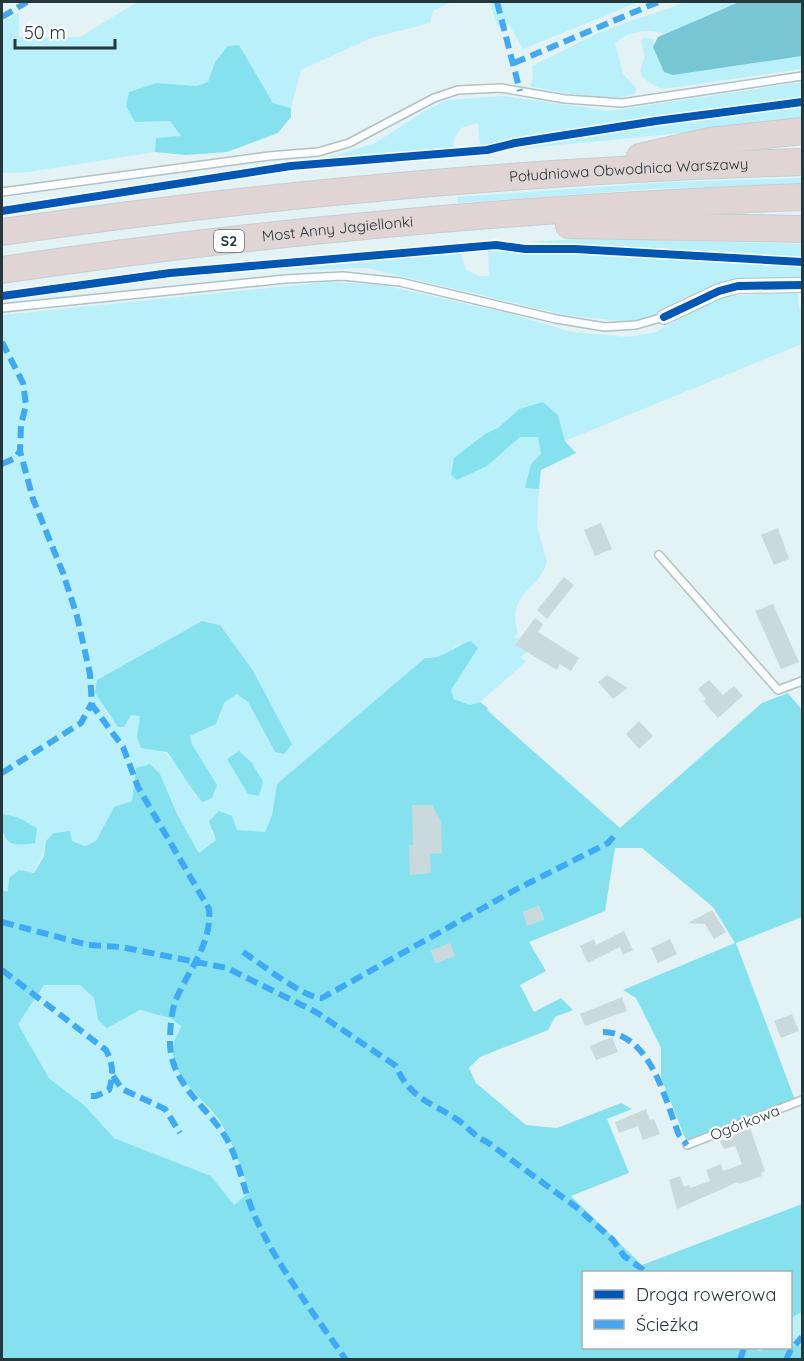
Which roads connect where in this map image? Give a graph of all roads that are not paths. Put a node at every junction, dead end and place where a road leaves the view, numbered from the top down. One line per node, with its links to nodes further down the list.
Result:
1 (802, 76): 5 (lane)
2 (802, 131): 4 (highway)
3 (802, 162): 4 (highway, Południowa Obwodnica Warszawy)
4 (575, 172): 9 (highway, Południowa Obwodnica Warszawy)
5 (2, 192)
6 (802, 197): 7 (highway, S2)
7 (458, 219): 8 (highway); 10 (highway, Most Anny Jagiellonki / S2)
8 (802, 229)
9 (2, 232)
10 (2, 270)
11 (802, 285): 13 (street)
12 (2, 309): 13 (lane)
13 (664, 317)
14 (659, 555): 15 (lane)
15 (802, 681)
16 (802, 1100): 17 (lane, Ogórkowa)
17 (687, 1145)

